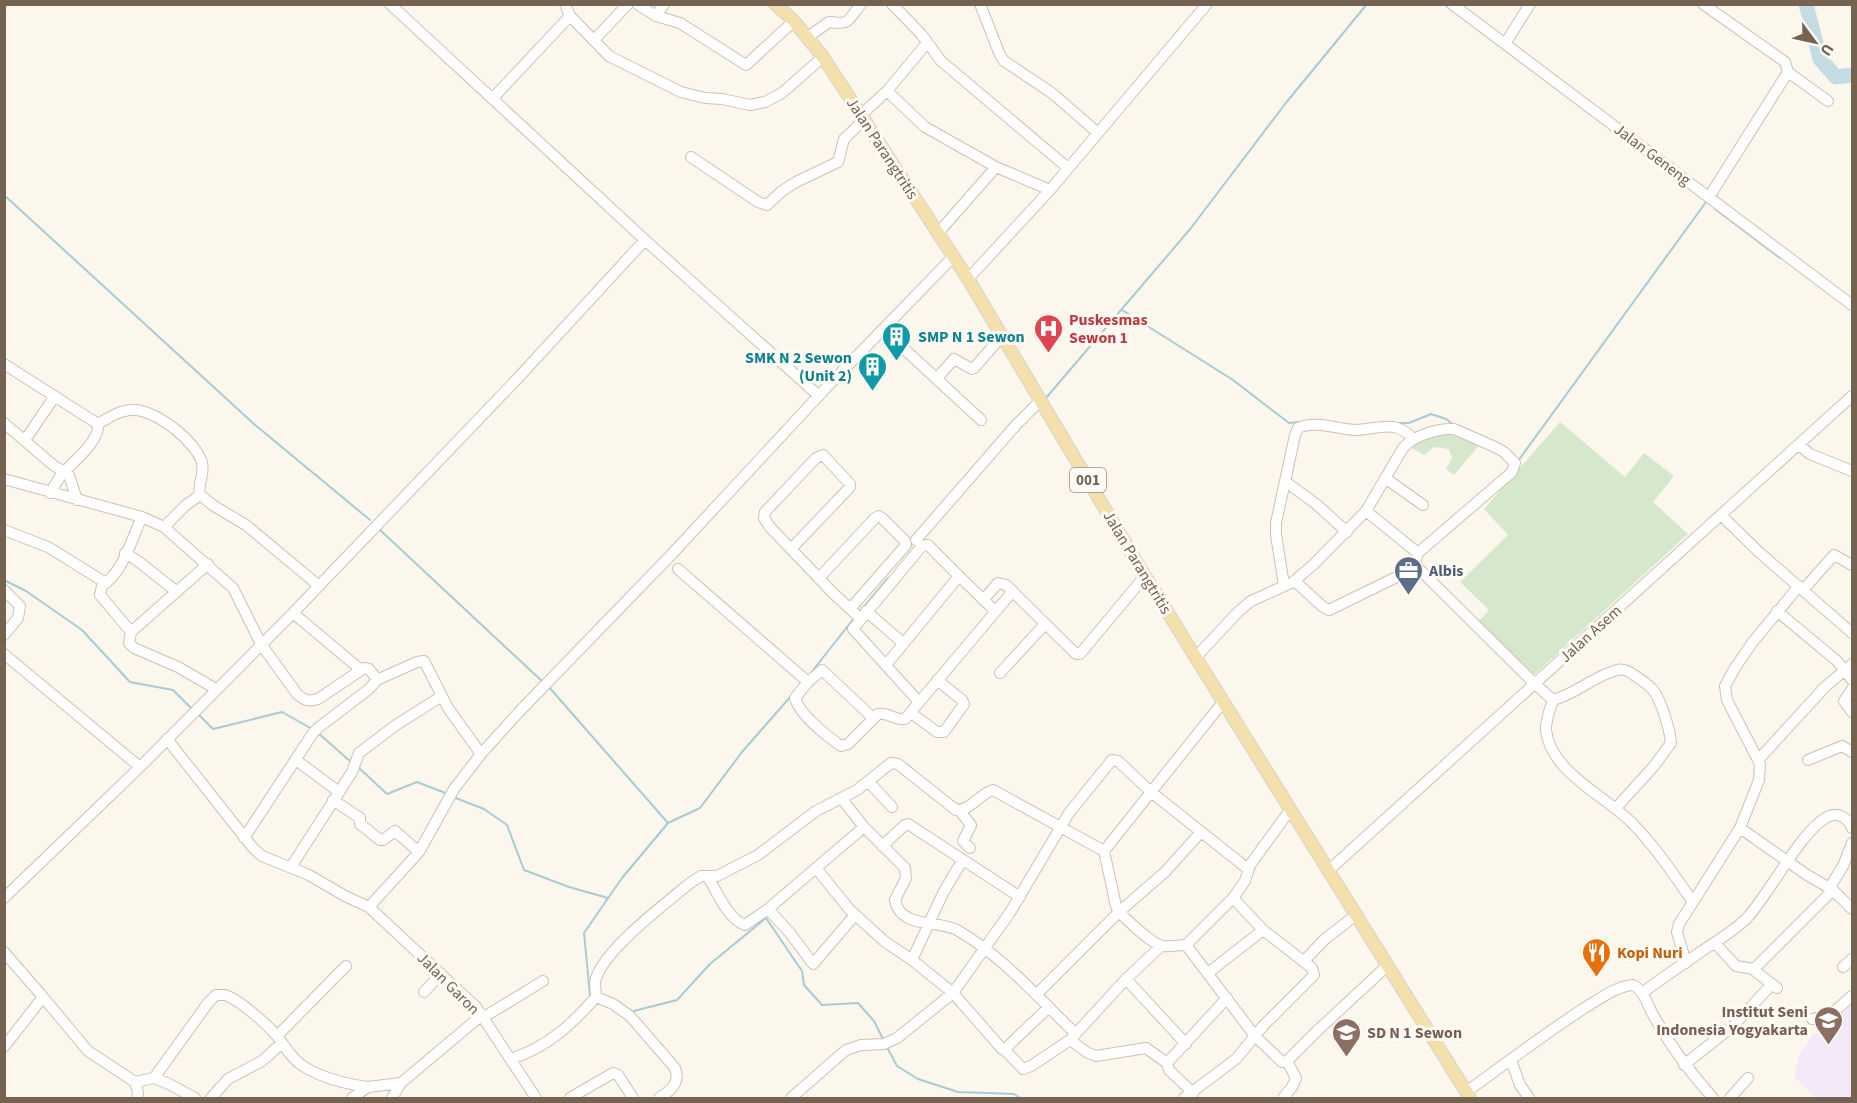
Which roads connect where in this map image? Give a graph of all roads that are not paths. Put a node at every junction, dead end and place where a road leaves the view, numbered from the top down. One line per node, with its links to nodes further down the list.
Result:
1 (390, 4): 24 (street)
2 (564, 4): 14 (street)
3 (628, 4): 18 (street)
4 (637, 4): 15 (street)
5 (664, 4): 15 (street)
6 (775, 4): 16 (main road, Jalan Parangtritis / 001)
7 (861, 4): 17 (street)
8 (892, 4): 19 (street)
9 (980, 4): 27 (street)
10 (1207, 4): 27 (street)
11 (1452, 4): 20 (street, Jalan Geneng)
12 (1530, 4): 20 (street)
13 (1703, 4): 22 (street)
14 (570, 16): 18 (street); 24 (street)
15 (656, 16): 16 (street)
16 (794, 21): 17 (main road, Jalan Parangtritis / 001)
17 (808, 37): 21 (main road, Jalan Parangtritis / 001)
18 (594, 40): 21 (street)
19 (927, 43): 23 (street); 30 (street)
20 (1505, 44): 32 (street, Jalan Geneng)
21 (823, 57): 26 (main road, Jalan Parangtritis / 001)
22 (1788, 72): 25 (street); 32 (street)
23 (887, 91): 26 (street); 29 (street)
24 (493, 99): 34 (street)
25 (1828, 101)
26 (863, 117): 28 (street); 33 (main road, Jalan Parangtritis / 001)
27 (1098, 133): 30 (street)
28 (691, 157)
29 (996, 167): 31 (street); 33 (street)
30 (1068, 168): 31 (street)
31 (1050, 190): 36 (street)
32 (1709, 197): 37 (street, Jalan Geneng)
33 (938, 233): 35 (main road, Jalan Parangtritis / 001)
34 (645, 240): 43 (street); 80 (street)
35 (953, 257): 36 (main road, Jalan Parangtritis / 001); 43 (street)
36 (968, 279): 38 (main road, Jalan Parangtritis / 001)
37 (1852, 305)
38 (1002, 336): 41 (street); 45 (main road, Jalan Parangtritis / 001)
39 (901, 346): 41 (street)
40 (5, 365): 42 (street)
41 (938, 378): 46 (street)
42 (55, 396): 48 (street); 50 (street)
43 (819, 396): 117 (street)
44 (1852, 396): 51 (street, Jalan Asem)
45 (1040, 401): 67 (street); 76 (main road, Jalan Parangtritis / 001)
46 (981, 420)
47 (4, 423): 50 (street)
48 (98, 424): 53 (street); 58 (street)
49 (1414, 439): 54 (street); 56 (street); 69 (street)
50 (25, 440): 53 (street)
51 (1799, 445): 52 (street); 62 (street, Jalan Asem)
52 (1852, 471)
53 (65, 472): 57 (street); 59 (street)
54 (1385, 478): 60 (street); 61 (street)
55 (4, 479): 57 (street)
56 (1286, 482): 66 (street); 79 (street)
57 (50, 493): 59 (street)
58 (200, 495): 64 (street); 80 (street)
59 (77, 500): 63 (street)
60 (1423, 505)
61 (1366, 511): 66 (street); 69 (street)
62 (1722, 516): 81 (street); 105 (street, Jalan Asem)
63 (141, 517): 64 (street); 70 (street)
64 (164, 527): 71 (street)
65 (4, 530): 78 (street)
66 (1347, 532): 79 (street)
67 (916, 540)
68 (791, 549): 68 (street); 77 (street)
69 (1418, 553): 73 (street)
70 (125, 554): 78 (street); 84 (street)
71 (208, 564): 84 (street); 95 (street)
72 (1852, 565): 81 (street)
73 (1414, 567): 79 (street); 105 (street)
74 (678, 569): 103 (street)
75 (959, 576): 85 (street); 89 (street); 94 (street)
76 (1145, 576): 90 (street); 97 (main road, Jalan Parangtritis / 001)
77 (819, 578): 89 (street); 89 (street)
78 (106, 583): 91 (street)
79 (1289, 584): 97 (street)
80 (318, 585): 88 (street)
81 (1801, 588): 87 (street); 92 (street)
82 (4, 590): 93 (street)
83 (1012, 591): 85 (street); 86 (street); 90 (street)
84 (177, 592): 91 (street)
85 (983, 600): 86 (street)
86 (995, 611): 104 (street)
87 (1777, 611): 100 (street); 119 (street)
88 (293, 613): 95 (street); 99 (street)
89 (857, 613): 94 (street); 98 (street)
90 (1045, 624): 101 (street)
91 (130, 632): 106 (street)
92 (1852, 633)
93 (4, 636)
94 (903, 643): 98 (street)
95 (261, 644): 99 (street); 106 (street)
96 (4, 654): 121 (street)
97 (1196, 657): 111 (main road, Jalan Parangtritis / 001)
98 (885, 665): 110 (street)
99 (361, 670): 102 (street)
100 (1850, 671): 119 (street)
101 (1000, 673)
102 (378, 679): 108 (street); 118 (street)
103 (805, 680): 114 (street); 114 (street)
104 (938, 680): 110 (street); 113 (street)
105 (1534, 684): 109 (street); 146 (street, Jalan Asem)
106 (216, 689): 115 (street)
107 (1852, 689): 112 (street)
108 (442, 696): 117 (street); 124 (street)
109 (1553, 700): 127 (street); 127 (street)
110 (919, 702): 113 (street)
111 (1223, 702): 123 (street); 129 (main road, Jalan Parangtritis / 001)
112 (1852, 712)
113 (911, 713): 114 (street)
114 (873, 718)
115 (167, 740): 121 (street); 135 (street, Jalan Garon)
116 (1852, 752): 120 (street)
117 (481, 754): 140 (street)
118 (296, 760): 124 (street); 135 (street)
119 (1758, 760): 133 (street)
120 (1808, 760)
121 (140, 767): 150 (street)
122 (868, 781): 125 (street); 126 (street); 128 (street)
123 (1151, 792): 132 (street); 134 (street); 139 (street)
124 (336, 796): 140 (street); 143 (street)
125 (842, 798): 131 (street); 147 (street)
126 (892, 807)
127 (1616, 808): 152 (street)
128 (959, 810): 132 (street); 138 (street)
129 (1290, 810): 145 (street); 146 (main road, Jalan Parangtritis / 001)
130 (1851, 821): 142 (street)
131 (864, 827): 137 (street); 144 (street)
132 (1060, 827): 139 (street); 149 (street)
133 (1740, 828): 142 (street); 152 (street)
134 (1201, 832): 145 (street); 156 (street)
135 (244, 838): 143 (street, Jalan Garon)
136 (1852, 843): 148 (street)
137 (882, 846): 141 (street); 159 (street)
138 (970, 848)
139 (1104, 851): 156 (street)
140 (419, 852): 153 (street)
141 (962, 861): 149 (street); 159 (street)
142 (1788, 863): 148 (street); 161 (street)
143 (291, 867): 153 (street, Jalan Garon)
144 (816, 868): 154 (street); 157 (street)
145 (1248, 869): 151 (street)
146 (1328, 871): 158 (main road, Jalan Parangtritis / 001)
147 (708, 877): 154 (street); 184 (street)
148 (1831, 889): 155 (street); 173 (street)
149 (1020, 897): 164 (street)
150 (4, 898)
151 (1233, 898): 160 (street); 162 (street)
152 (1693, 902): 169 (street)
153 (369, 907): 175 (street, Jalan Garon)
154 (768, 909): 157 (street)
155 (1852, 909)
156 (1119, 912): 163 (street); 181 (street)
157 (855, 915): 167 (street)
158 (1356, 915): 168 (street); 171 (main road, Jalan Parangtritis / 001)
159 (928, 924): 164 (street); 167 (street)
160 (1263, 930): 168 (street); 174 (street)
161 (1715, 943): 169 (street); 173 (street)
162 (1186, 945): 163 (street); 174 (street)
163 (1161, 946): 176 (street)
164 (985, 949): 179 (street); 181 (street)
165 (4, 952): 183 (street)
166 (1852, 959): 172 (street)
167 (912, 960): 179 (street)
168 (1304, 961): 190 (street)
169 (1686, 963): 180 (street)
170 (346, 966): 191 (street)
171 (1388, 966): 197 (street); 205 (main road, Jalan Parangtritis / 001)
172 (1843, 967)
173 (1754, 969): 199 (street)
174 (1208, 973): 185 (street)
175 (441, 974): 178 (street); 187 (street, Jalan Garon)
176 (1126, 979): 189 (street); 192 (street)
177 (543, 981): 187 (street)
178 (424, 992)
179 (953, 993): 194 (street); 216 (street)
180 (1642, 993): 196 (street); 199 (street)
181 (1037, 994): 186 (street)
182 (1852, 996): 188 (street)
183 (43, 997): 193 (street); 202 (street)
184 (595, 998): 195 (street); 215 (street)
185 (1227, 998): 190 (street); 192 (street)
186 (1049, 1007): 189 (street); 194 (street)
187 (483, 1016): 195 (street, Jalan Garon); 203 (street)
188 (1812, 1019)
189 (1072, 1036): 194 (street); 198 (street)
190 (1255, 1036): 197 (street); 206 (street)
191 (279, 1040): 200 (street); 204 (street); 209 (street)
192 (1186, 1044): 198 (street)
193 (4, 1047)
194 (1004, 1049)
195 (511, 1059): 212 (street, Jalan Garon)
196 (1511, 1060): 205 (street); 218 (street)
197 (1287, 1061): 217 (street)
198 (1167, 1063): 206 (street)
199 (1684, 1065): 219 (street)
200 (154, 1078): 202 (street); 208 (street)
201 (1748, 1078): 220 (street)
202 (135, 1082): 207 (street)
203 (401, 1083): 204 (street); 211 (street)
204 (368, 1087): 210 (street)
205 (1468, 1095)
206 (1188, 1096)
207 (137, 1098)
208 (195, 1098)
209 (211, 1098)
210 (352, 1098)
211 (392, 1098)
212 (536, 1098)
213 (570, 1098): 214 (street)
214 (633, 1098)
215 (659, 1098)
216 (791, 1098)
217 (1283, 1098)
218 (1529, 1098)
219 (1713, 1098)
220 (1730, 1098)

